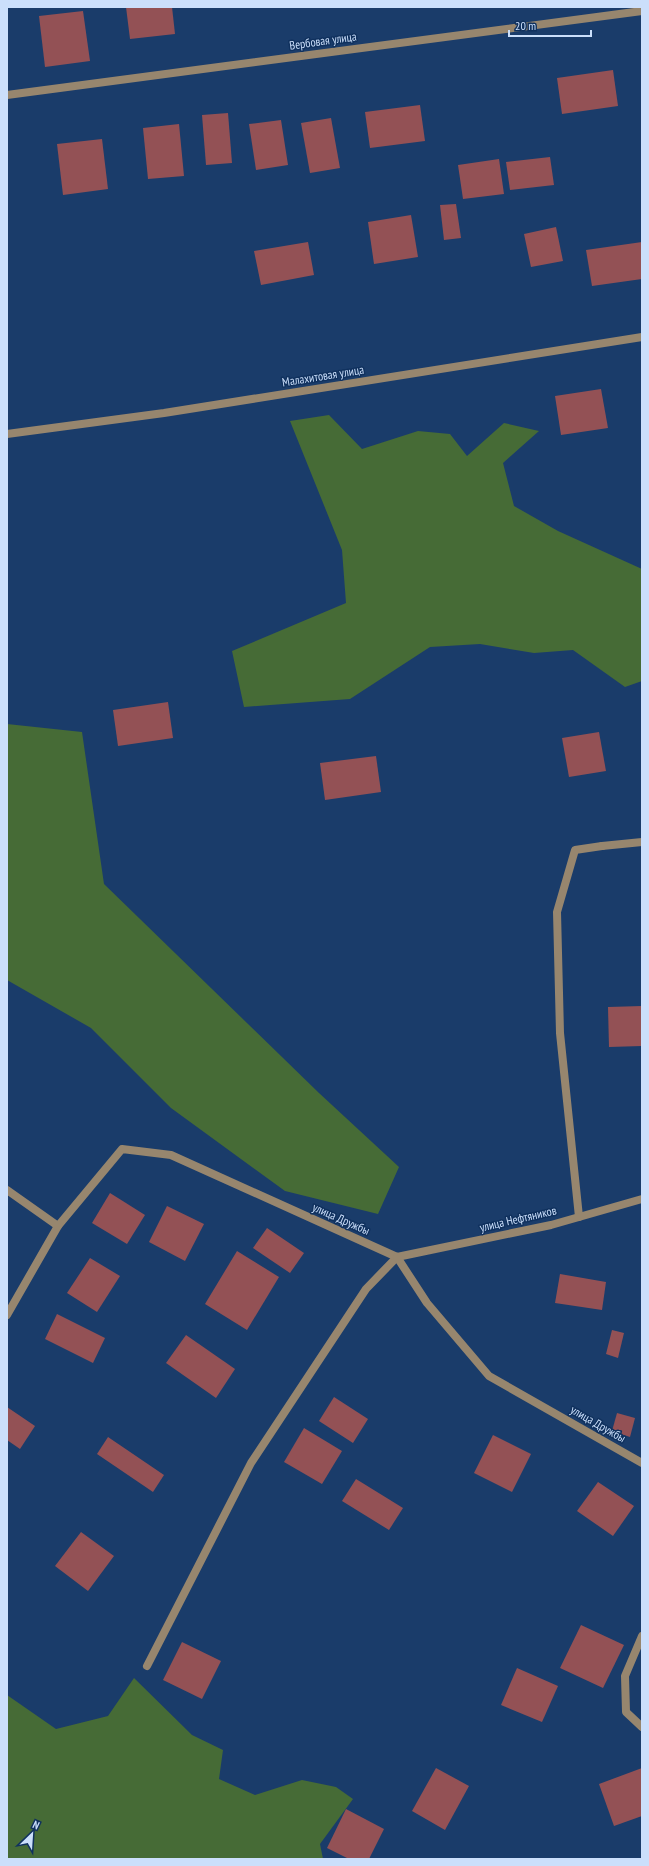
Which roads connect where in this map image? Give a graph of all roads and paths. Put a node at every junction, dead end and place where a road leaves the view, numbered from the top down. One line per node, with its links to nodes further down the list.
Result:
1 (642, 11): 2 (street, Вербовая улица)
2 (7, 95)
3 (642, 337): 4 (street, Малахитовая улица)
4 (7, 434)
5 (642, 842): 8 (street)
6 (7, 1190): 9 (street)
7 (642, 1199): 8 (street, улица Нефтяников)
8 (579, 1217): 10 (street, улица Нефтяников)
9 (58, 1226): 10 (street, улица Дружбы); 11 (street)
10 (397, 1258): 12 (street, улица Дружбы); 14 (street)
11 (7, 1315)
12 (642, 1463)
13 (642, 1636): 15 (street)
14 (147, 1666)
15 (642, 1726)

